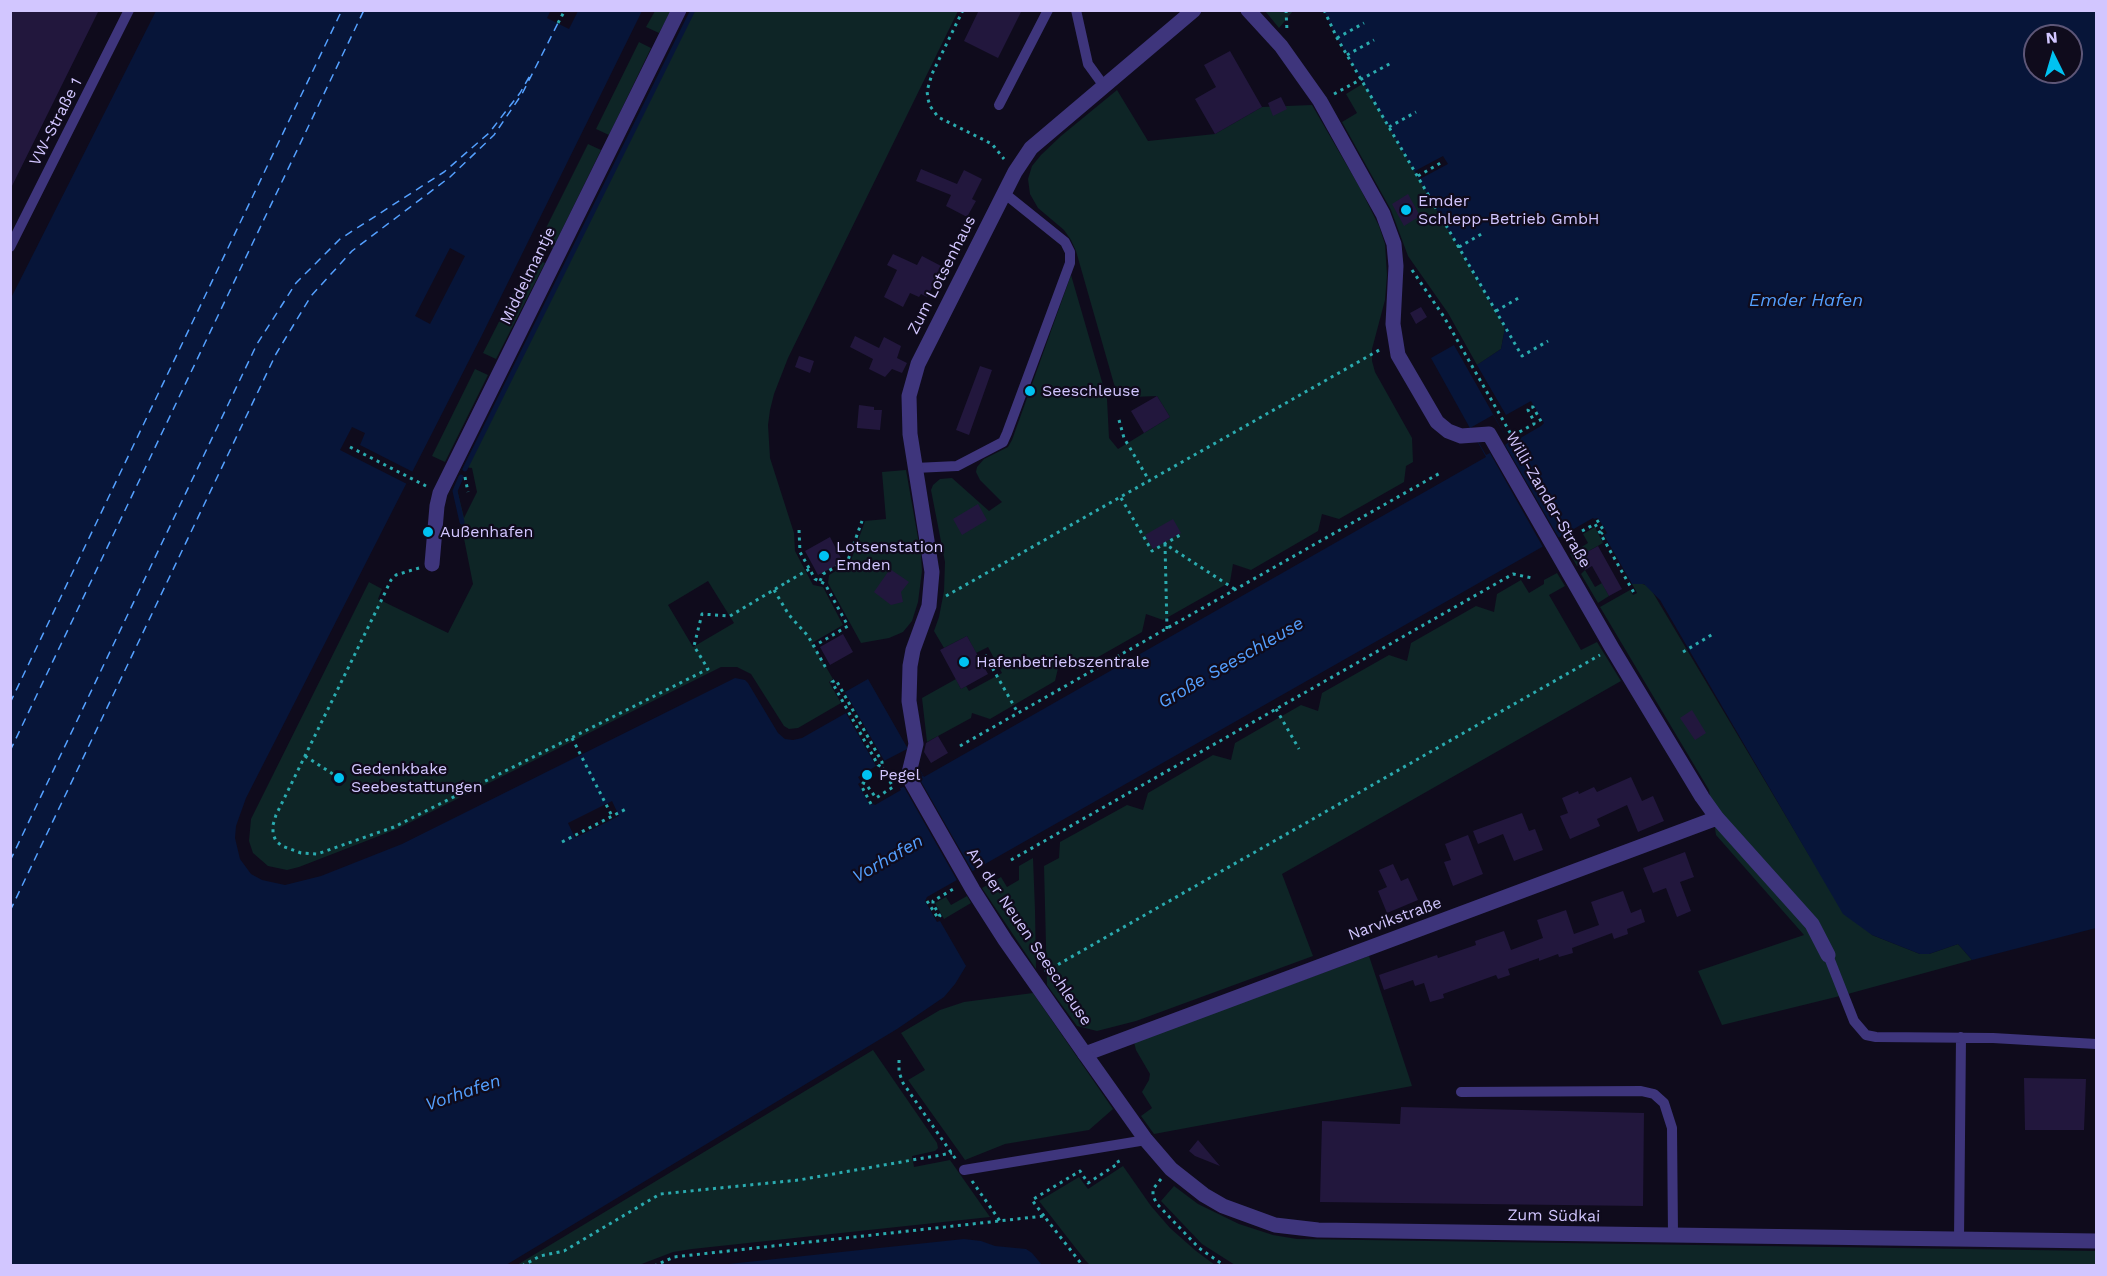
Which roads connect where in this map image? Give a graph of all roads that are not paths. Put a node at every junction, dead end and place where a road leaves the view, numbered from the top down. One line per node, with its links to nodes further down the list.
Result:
1 (129, 10): 10 (lane, VW-Straße 1)
2 (680, 10): 12 (street, Middelmantje)
3 (1048, 10): 8 (lane)
4 (1076, 10): 7 (lane)
5 (1194, 10): 7 (street, Zum Lotsenhaus)
6 (1248, 10): 14 (street, Willi-Zander-Straße)
7 (1104, 86): 9 (street, Zum Lotsenhaus)
8 (999, 105)
9 (1004, 193): 11 (street, Zum Lotsenhaus); 11 (lane)
10 (10, 247)
11 (915, 468): 13 (street, Zum Lotsenhaus)
12 (432, 564)
13 (918, 635): 18 (street, An der Neuen Seeschleuse)
14 (1717, 818): 15 (street, Willi-Zander-Straße); 18 (street, Narvikstraße)
15 (1828, 955): 16 (lane)
16 (1962, 1037): 17 (lane); 23 (lane)
17 (2097, 1044)
18 (1085, 1054): 20 (street, Zum Südkai)
19 (1461, 1092): 22 (lane)
20 (1146, 1140): 21 (lane); 22 (street, Zum Südkai)
21 (964, 1170)
22 (1673, 1235): 23 (street, Zum Südkai)
23 (1959, 1239): 24 (street, Zum Südkai)
24 (2097, 1241)

